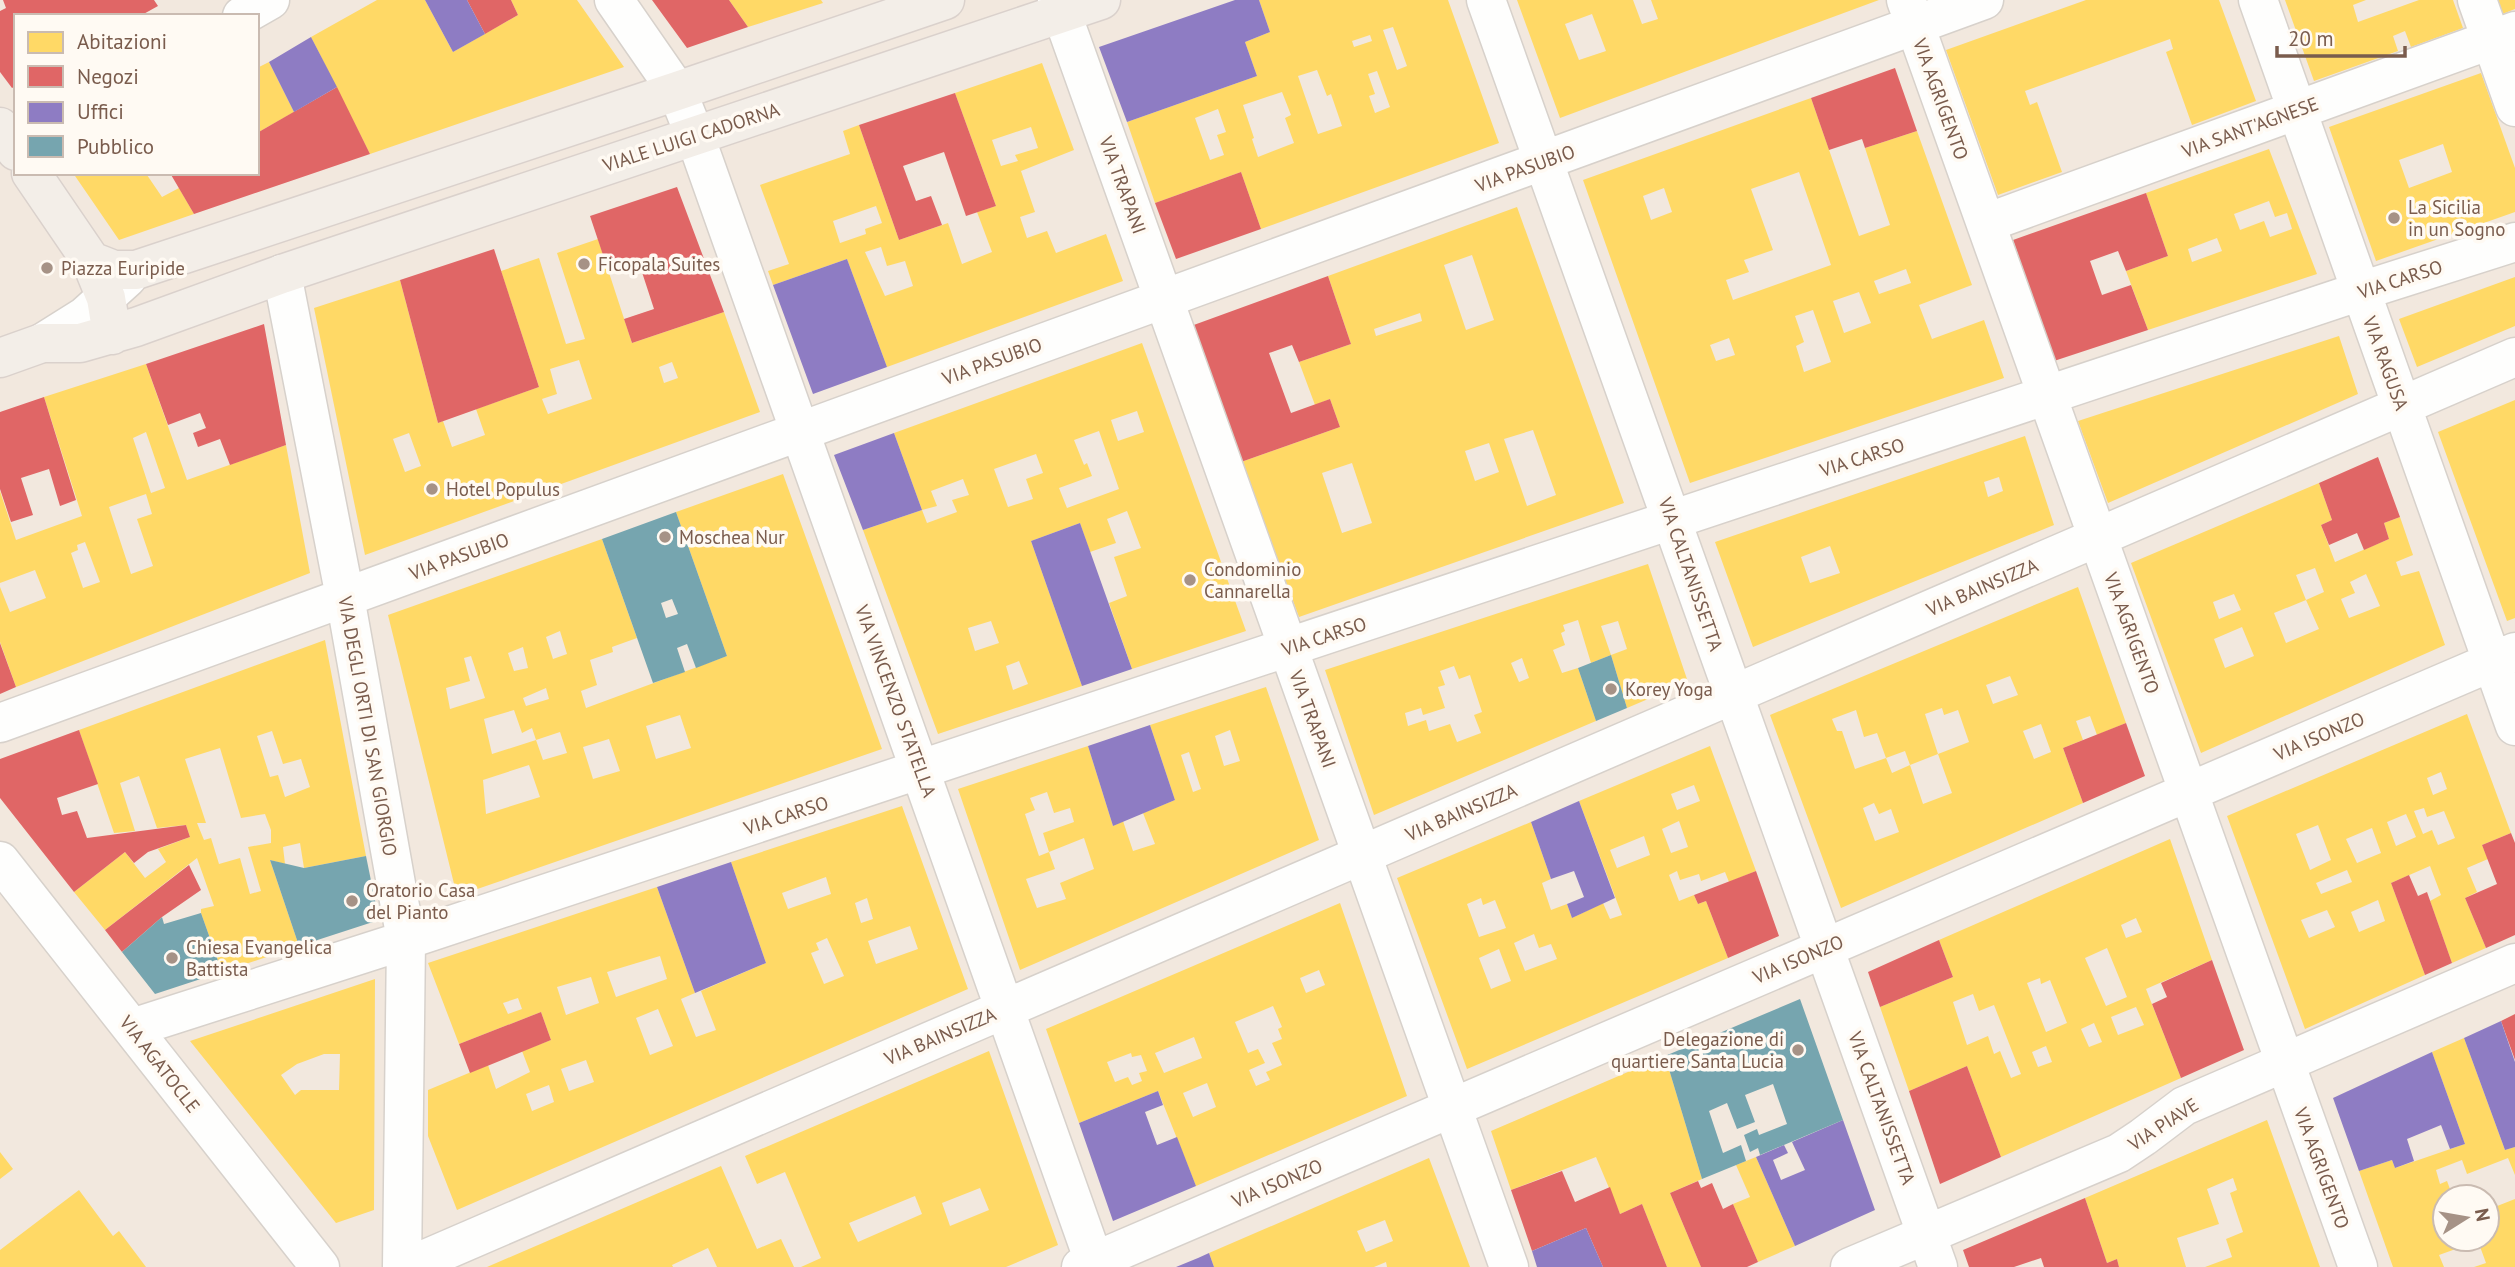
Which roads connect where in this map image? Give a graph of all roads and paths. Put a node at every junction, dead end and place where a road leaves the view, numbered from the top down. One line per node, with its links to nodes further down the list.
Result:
1 (270, 0): 11 (street)
2 (614, 0): 13 (street, VIA VINCENZO STATELLA)
3 (945, 0): 13 (main road)
4 (1101, 0): 9 (main road, VIALE LUIGI CADORNA)
5 (1486, 0): 17 (street, VIA CALTANISSETTA)
6 (1984, 0): 10 (street, VIA PASUBIO)
7 (2258, 0): 15 (street, VIA RAGUSA)
8 (2477, 0): 12 (street)
9 (1060, 6): 16 (main road, VIALE LUIGI CADORNA); 25 (street, VIA TRAPANI)
10 (1910, 13): 17 (street, VIA PASUBIO); 19 (street, VIA AGRIGENTO)
11 (246, 14)
12 (2503, 35): 14 (street); 15 (street, VIA SANT'AGNESE)
13 (677, 91): 16 (street, VIA VINCENZO STATELLA); 22 (main road)
14 (2515, 107)
15 (2297, 110): 19 (street, VIA SANT'AGNESE); 24 (street, VIA RAGUSA)
16 (695, 136): 23 (main road, VIALE LUIGI CADORNA); 31 (street, VIA VINCENZO STATELLA)
17 (1544, 161): 25 (street, VIA PASUBIO); 32 (street, VIA CALTANISSETTA)
18 (33, 175): 21 (main road)
19 (1986, 223): 29 (street, VIA AGRIGENTO)
20 (2515, 242): 24 (street, VIA CARSO)
21 (91, 261): 22 (main road); 26 (main road)
22 (136, 270): 26 (street)
23 (282, 274): 26 (main road, VIALE LUIGI CADORNA); 34 (street, VIA DEGLI ORTI DI SAN GIORGIO)
24 (2361, 291): 29 (street, VIA CARSO); 30 (street, VIA RAGUSA)
25 (1164, 299): 31 (street, VIA PASUBIO); 35 (street, VIA TRAPANI)
26 (109, 316): 28 (main road, VIALE LUIGI CADORNA)
27 (2515, 357): 30 (street, VIA BAINSIZZA)
28 (0, 358)
29 (2047, 396): 32 (street, VIA CARSO); 33 (street, VIA AGRIGENTO)
30 (2402, 406): 33 (street, VIA BAINSIZZA); 36 (street, VIA RAGUSA)
31 (800, 431): 34 (street, VIA PASUBIO); 40 (street, VIA VINCENZO STATELLA)
32 (1672, 520): 35 (street, VIA CARSO); 37 (street, VIA CALTANISSETTA)
33 (2098, 538): 37 (street, VIA BAINSIZZA); 41 (street, VIA AGRIGENTO)
34 (345, 597): 38 (street, VIA PASUBIO); 44 (street, VIA DEGLI ORTI DI SAN GIORGIO)
35 (1288, 648): 40 (street, VIA CARSO); 42 (street, VIA TRAPANI)
36 (2503, 657): 39 (street, VIA RAGUSA); 41 (street, VIA ISONZO)
37 (1734, 694): 42 (street, VIA BAINSIZZA); 45 (street, VIA CALTANISSETTA)
38 (0, 723)
39 (2515, 726)
40 (920, 770): 44 (street, VIA CARSO); 47 (street, VIA VINCENZO STATELLA)
41 (2189, 792): 45 (street, VIA ISONZO); 49 (street, VIA AGRIGENTO)
42 (1362, 855): 47 (street, VIA BAINSIZZA); 50 (street, VIA TRAPANI)
43 (0, 861): 48 (street, VIA AGATOCLE)
44 (406, 940): 48 (street, VIA CARSO); 54 (street, VIA DEGLI ORTI DI SAN GIORGIO)
45 (1825, 948): 50 (street, VIA ISONZO); 51 (street, VIA CALTANISSETTA)
46 (2515, 963): 49 (street, VIA PIAVE)
47 (1005, 1008): 52 (street, VIA VINCENZO STATELLA); 54 (street, VIA BAINSIZZA)
48 (132, 1028): 53 (street, VIA AGATOCLE)
49 (2285, 1063): 51 (street, VIA PIAVE); 57 (street, VIA AGRIGENTO)
50 (1452, 1108): 52 (street, VIA ISONZO); 55 (street, VIA TRAPANI)
51 (1933, 1251): 56 (street, VIA PIAVE)
52 (1091, 1265)
53 (320, 1267)
54 (405, 1267)
55 (1508, 1267)
56 (1850, 1267)
57 (2358, 1267)

